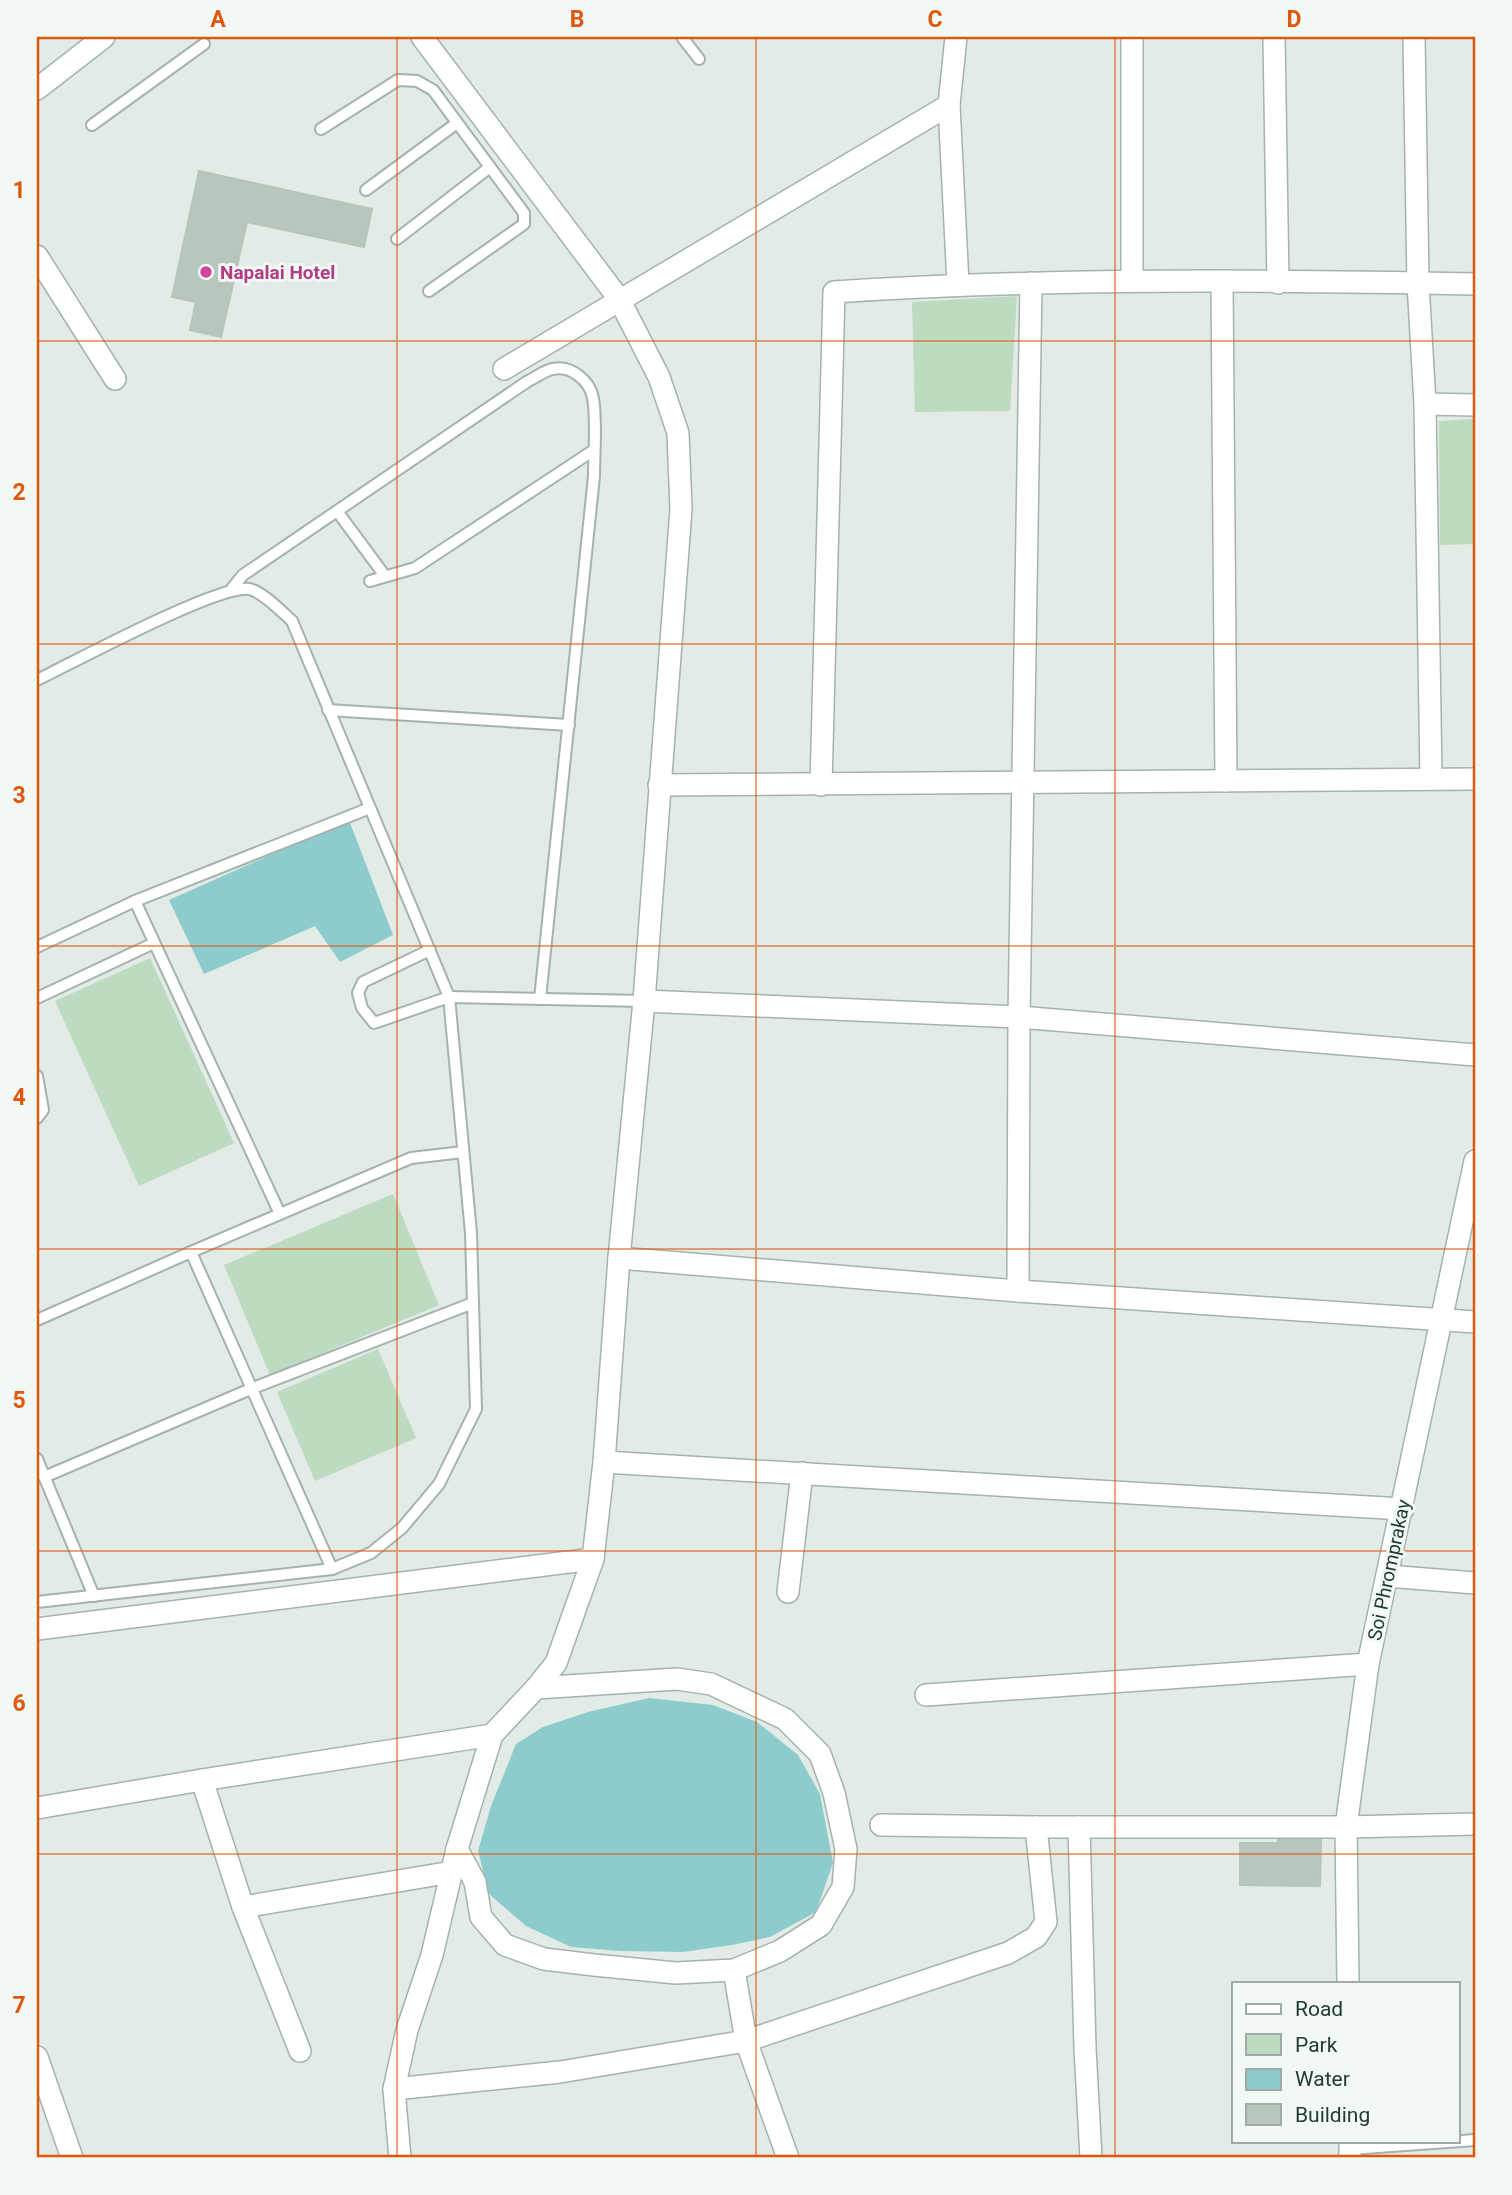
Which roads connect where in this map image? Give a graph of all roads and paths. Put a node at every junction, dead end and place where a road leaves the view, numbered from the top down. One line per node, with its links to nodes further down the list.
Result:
1 (104, 37): 10 (street)
2 (422, 37): 27 (street)
3 (682, 37): 9 (lane)
4 (956, 37): 11 (street)
5 (1132, 37): 19 (street)
6 (1274, 37): 22 (street)
7 (1414, 37): 23 (street)
8 (204, 44): 13 (lane)
9 (699, 60)
10 (37, 89)
11 (949, 105): 24 (street); 27 (street)
12 (457, 123): 14 (lane); 15 (lane); 16 (lane)
13 (92, 125)
14 (321, 129)
15 (490, 167): 17 (lane); 26 (lane)
16 (366, 190)
17 (397, 239)
18 (37, 256): 29 (street)
19 (1132, 280): 20 (street); 21 (street)
20 (1222, 282): 22 (street); 42 (street)
21 (1031, 283): 24 (street); 43 (street)
22 (1278, 283): 23 (street)
23 (1418, 283): 25 (street); 30 (street)
24 (958, 284): 45 (street)
25 (1475, 285)
26 (429, 291)
27 (619, 299): 28 (street); 44 (street)
28 (504, 369)
29 (115, 379)
30 (1425, 404): 31 (street); 40 (street)
31 (1475, 405)
32 (594, 450): 33 (lane); 34 (lane); 39 (lane)
33 (337, 511): 34 (lane); 36 (lane)
34 (385, 576): 35 (lane)
35 (370, 581)
36 (230, 591): 37 (lane); 38 (lane)
37 (37, 680)
38 (328, 710): 39 (lane); 46 (lane)
39 (569, 725): 53 (lane)
40 (1431, 778): 41 (street); 42 (street)
41 (1475, 779)
42 (1226, 781): 43 (street)
43 (1022, 784): 45 (street); 55 (street)
44 (659, 785): 45 (street); 54 (street)
45 (821, 785)
46 (370, 808): 47 (lane); 50 (lane)
47 (135, 901): 48 (lane); 49 (lane)
48 (154, 943): 52 (lane); 61 (lane)
49 (37, 947)
50 (430, 950): 51 (lane); 51 (lane)
51 (449, 997): 53 (lane); 59 (lane)
52 (37, 998)
53 (540, 999): 54 (lane)
54 (644, 1001): 55 (street); 63 (street)
55 (1019, 1017): 56 (street); 64 (street)
56 (1475, 1055)
57 (37, 1076): 58 (lane)
58 (37, 1118)
59 (463, 1152): 61 (lane); 65 (lane)
60 (1475, 1161): 67 (street, Soi Phromprakay)
61 (280, 1214): 62 (lane)
62 (191, 1252): 66 (lane); 69 (lane)
63 (619, 1258): 64 (street); 71 (street)
64 (1018, 1291): 67 (street)
65 (473, 1303): 69 (lane); 76 (lane)
66 (37, 1320)
67 (1440, 1320): 68 (street); 74 (street, Soi Phromprakay)
68 (1475, 1322)
69 (253, 1388): 73 (lane); 76 (lane)
70 (37, 1459): 73 (lane)
71 (604, 1461): 72 (street); 75 (street)
72 (802, 1473): 74 (street); 79 (street)
73 (44, 1477): 80 (lane)
74 (1402, 1509): 77 (street, Soi Phromprakay)
75 (593, 1559): 82 (street); 84 (street)
76 (332, 1569): 80 (lane)
77 (1387, 1576): 78 (street); 83 (street, Soi Phromprakay)
78 (1475, 1583)
79 (788, 1592)
80 (94, 1596): 81 (lane)
81 (37, 1602)
82 (37, 1629)
83 (1368, 1664): 85 (street); 93 (street, Soi Phromprakay)
84 (536, 1688): 86 (street); 97 (street)
85 (926, 1695)
86 (492, 1735): 87 (street); 94 (street)
87 (202, 1780): 88 (street); 96 (street)
88 (37, 1808)
89 (1475, 1824): 93 (street)
90 (881, 1825): 91 (street)
91 (1036, 1827): 92 (street); 99 (street)
92 (1079, 1827): 93 (street); 108 (street)
93 (1346, 1827): 98 (street, Soi Phromprakay)
94 (457, 1849): 95 (street); 97 (street)
95 (452, 1872): 96 (street); 102 (street)
96 (243, 1907): 100 (street)
97 (734, 1970): 99 (street)
98 (1348, 1982)
99 (746, 2041): 102 (street); 107 (street)
100 (300, 2051)
101 (37, 2057): 105 (street)
102 (394, 2089): 106 (street)
103 (1447, 2142): 104 (lane)
104 (1350, 2149)
105 (72, 2158)
106 (400, 2158)
107 (788, 2158)
108 (1091, 2158)

